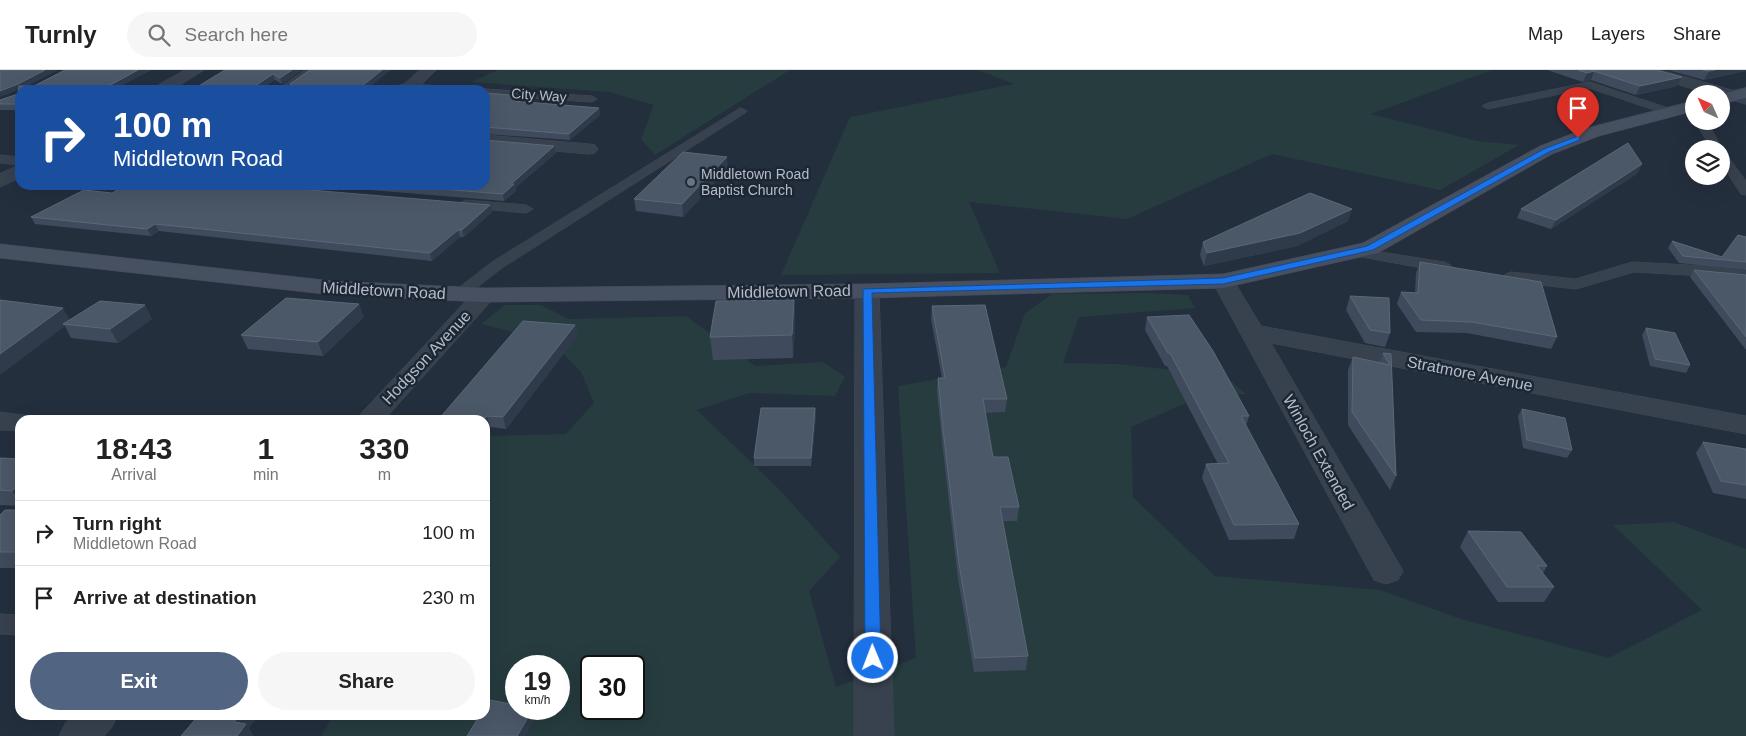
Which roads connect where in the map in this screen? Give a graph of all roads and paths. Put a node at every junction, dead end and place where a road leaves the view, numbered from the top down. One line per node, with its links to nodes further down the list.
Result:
1 (196, 70): 5 (street)
2 (312, 70): 6 (lane)
3 (429, 70): 7 (street)
4 (1644, 70): 10 (street)
5 (170, 85)
6 (290, 85)
7 (408, 85)
8 (1590, 85): 12 (lane); 15 (lane)
9 (490, 92): 11 (lane, City Way)
10 (1736, 97)
11 (592, 99)
12 (1488, 106)
13 (741, 111): 34 (lane)
14 (1685, 111): 15 (street, Middletown Road)
15 (1670, 112): 28 (street, Middletown Road)
16 (490, 140): 17 (street)
17 (589, 149)
18 (0, 159): 19 (lane)
19 (15, 160)
20 (1730, 167): 24 (lane)
21 (15, 174): 23 (street)
22 (15, 180): 23 (street)
23 (0, 182)
24 (1746, 191)
25 (457, 203): 26 (lane)
26 (526, 209)
27 (0, 251): 34 (street, Middletown Road)
28 (1356, 252): 29 (lane); 32 (street, Middletown Road)
29 (1458, 269)
30 (1497, 275): 31 (lane)
31 (1746, 276)
32 (1223, 281): 33 (street, Middletown Road); 35 (street)
33 (867, 291): 34 (street, Middletown Road); 45 (street)
34 (472, 294): 36 (street, Hodgson Avenue)
35 (1251, 332): 39 (street, Stratmore Avenue); 40 (street, Winloch Extended)
36 (372, 415)
37 (0, 421): 38 (street)
38 (15, 422)
39 (1746, 425)
40 (1386, 571)
41 (0, 624): 42 (lane)
42 (15, 625)
43 (93, 720): 44 (street)
44 (79, 736)
45 (874, 736)

